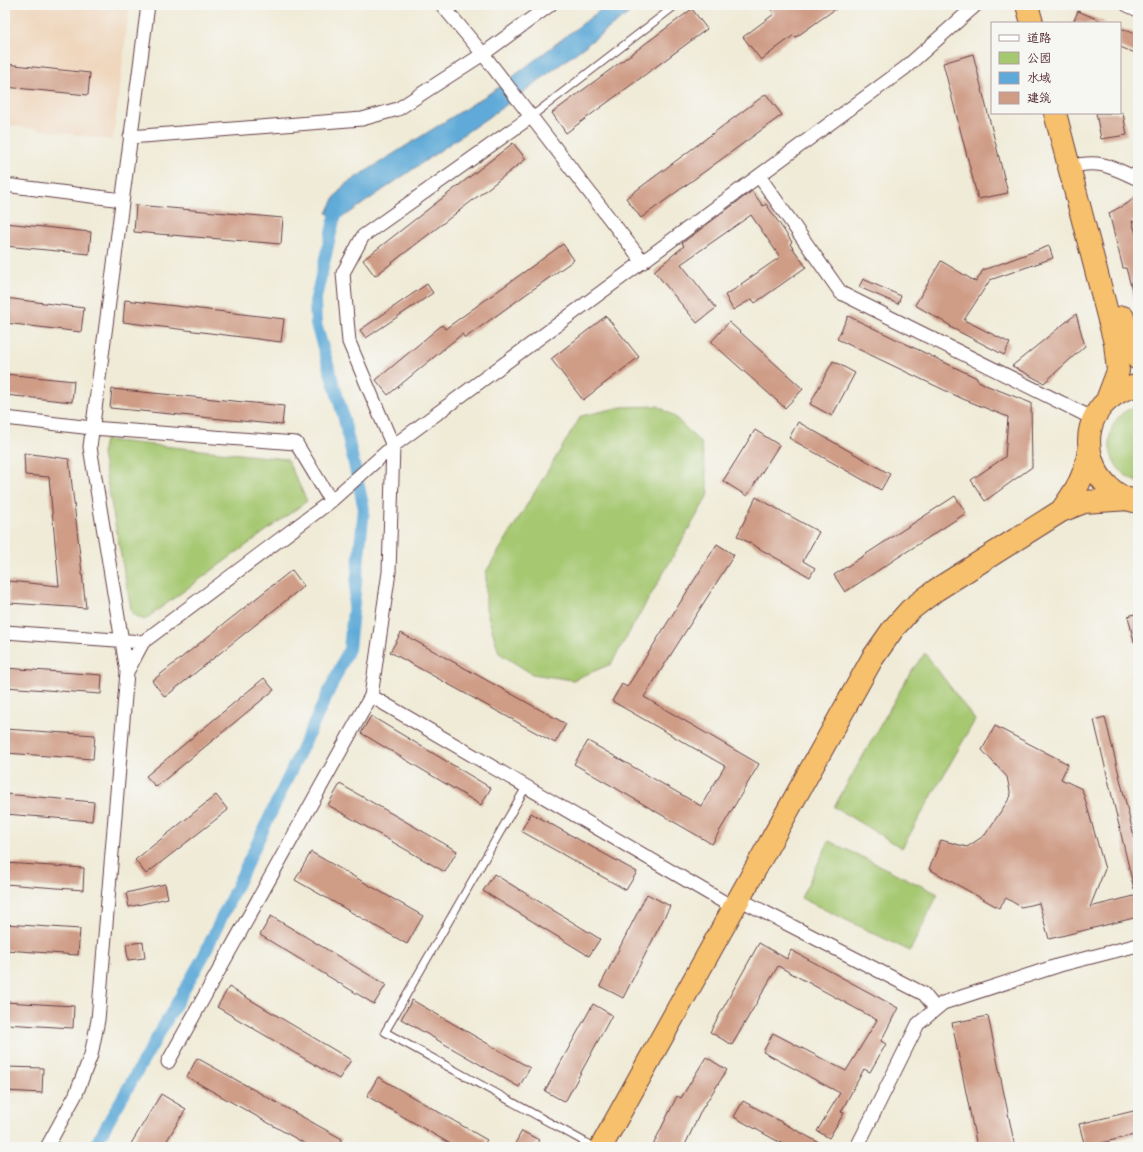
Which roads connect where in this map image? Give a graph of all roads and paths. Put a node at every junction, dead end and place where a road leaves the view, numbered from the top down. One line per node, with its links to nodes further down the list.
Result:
1 (148, 5): 16 (street)
2 (442, 5): 12 (street)
3 (550, 5): 12 (street)
4 (676, 5): 15 (lane)
5 (976, 5): 18 (street)
6 (1027, 5): 10 (highway)
7 (1042, 5): 11 (highway)
8 (1127, 5): 9 (street)
9 (1138, 10)
10 (1032, 22)
11 (1047, 22)
12 (483, 54): 15 (street); 16 (street)
13 (1056, 114): 17 (highway)
14 (1070, 114): 17 (highway)
15 (532, 116): 22 (street); 29 (street)
16 (130, 137): 21 (street)
17 (1076, 165): 19 (street); 23 (highway); 25 (highway)
18 (759, 176): 22 (street); 27 (street)
19 (1138, 179)
20 (5, 185): 21 (street)
21 (122, 200): 28 (street)
22 (643, 262): 29 (street)
23 (1138, 359)
24 (1138, 385): 25 (highway)
25 (1107, 400): 27 (highway)
26 (5, 418): 28 (street)
27 (1094, 419): 30 (highway)
28 (92, 428): 31 (street); 35 (street)
29 (393, 446): 31 (street); 38 (street)
30 (1089, 451): 32 (highway); 33 (highway)
31 (334, 499): 36 (street)
32 (1133, 501): 33 (highway)
33 (1061, 511): 40 (highway)
34 (5, 632): 35 (street)
35 (122, 640): 36 (street); 37 (street)
36 (143, 642): 37 (street)
37 (127, 672): 44 (street)
38 (371, 696): 39 (street); 43 (street)
39 (526, 787): 40 (street); 45 (lane)
40 (736, 904): 42 (street); 46 (highway)
41 (1138, 945): 42 (street)
42 (936, 1009): 47 (street)
43 (168, 1062)
44 (47, 1147)
45 (594, 1147)
46 (602, 1147)
47 (857, 1147)

